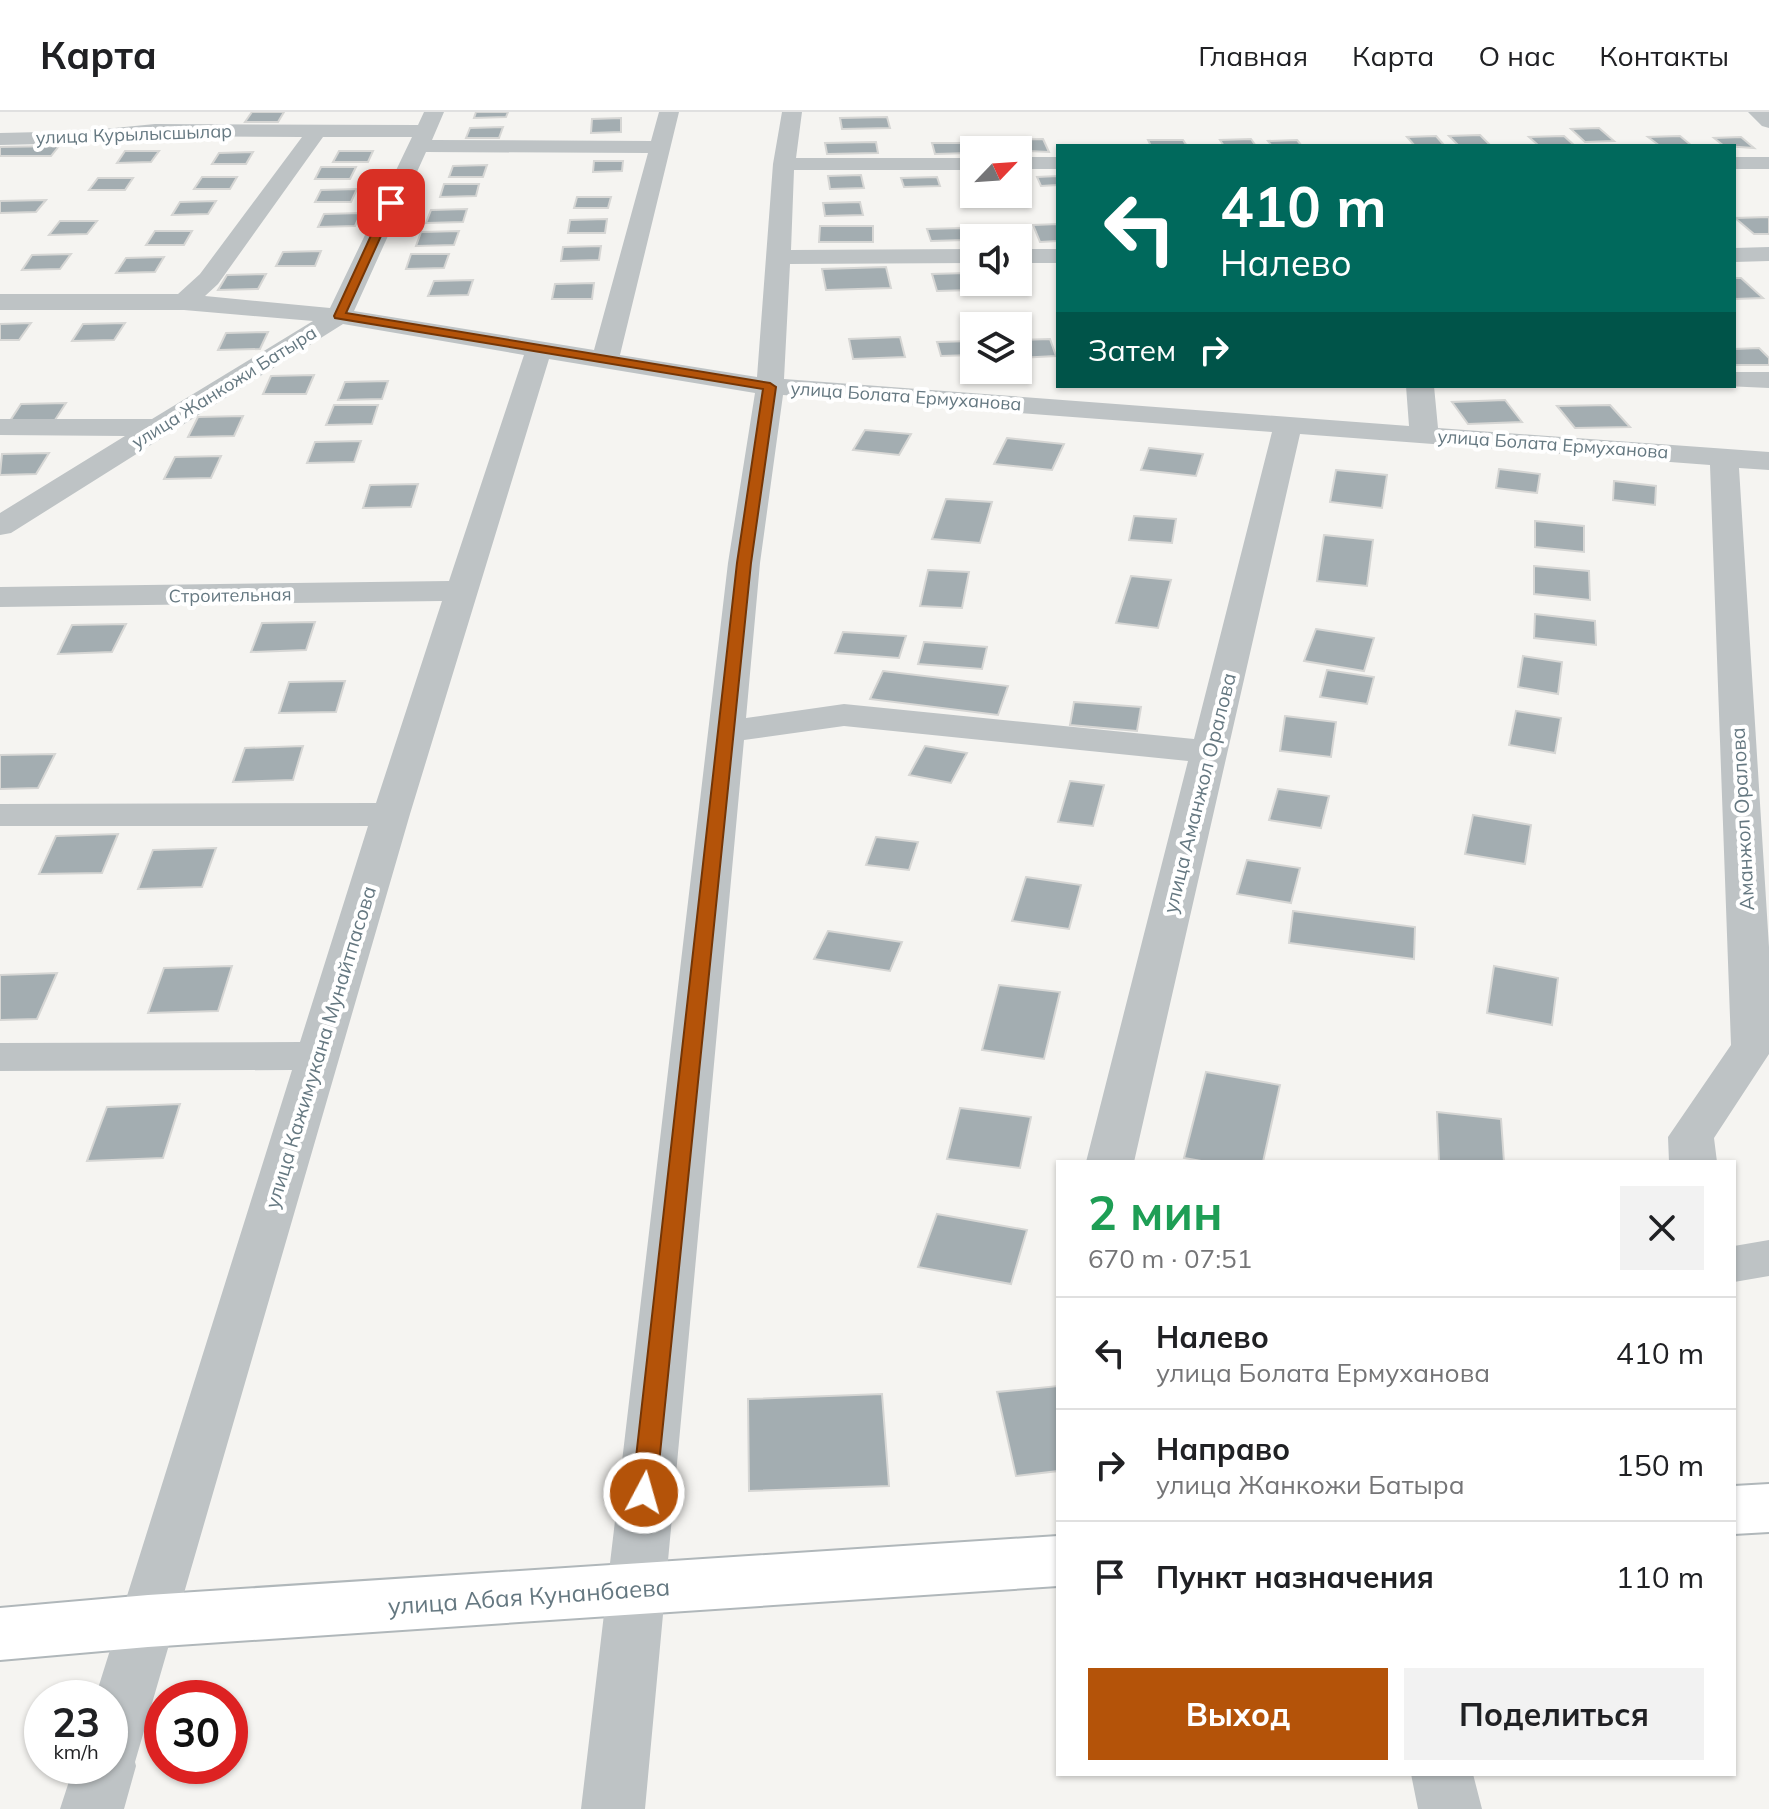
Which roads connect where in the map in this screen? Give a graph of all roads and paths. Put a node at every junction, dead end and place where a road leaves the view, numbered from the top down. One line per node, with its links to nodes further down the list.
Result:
1 (669, 112): 8 (street)
2 (792, 112): 13 (street)
3 (1758, 112): 4 (street)
4 (1769, 122)
5 (425, 130): 6 (street, улица Курылысшылар); 8 (street, улица Курылысшылар); 23 (street, улица Жанкожи Батыра)
6 (316, 132): 7 (street, улица Курылысшылар); 22 (street)
7 (0, 139)
8 (658, 147): 25 (street)
9 (1032, 163): 10 (street)
10 (1056, 163)
11 (1736, 163): 12 (street)
12 (1769, 163)
13 (784, 164): 14 (street); 20 (street)
14 (960, 164)
15 (1769, 254): 16 (street)
16 (1736, 255)
17 (960, 256): 20 (street)
18 (1032, 256): 19 (street)
19 (1056, 256)
20 (777, 257): 28 (street)
21 (0, 302): 22 (street, улица Болата Ермуханова)
22 (184, 302): 23 (street, улица Болата Ермуханова)
23 (339, 316): 24 (street, улица Болата Ермуханова); 32 (street, улица Жанкожи Батыра)
24 (539, 349): 25 (street, улица Болата Ермуханова); 37 (street, улица Кажимукана Мунайтпасова)
25 (605, 360): 28 (street, улица Болата Ермуханова)
26 (1736, 380): 27 (street)
27 (1769, 380)
28 (770, 387): 30 (street, улица Болата Ермуханова); 39 (street)
29 (1420, 388): 33 (street)
30 (1288, 423): 33 (street, улица Болата Ермуханова); 40 (street, улица Аманжол Оралова)
31 (0, 427): 32 (street)
32 (158, 428): 36 (street, улица Жанкожи Батыра)
33 (1424, 434): 34 (street, улица Болата Ермуханова)
34 (1724, 457): 35 (street, улица Болата Ермуханова); 46 (street, Аманжол Оралова)
35 (1769, 461)
36 (0, 526)
37 (460, 591): 38 (street, Строительная); 41 (street, улица Кажимукана Мунайтпасова)
38 (0, 597)
39 (726, 732): 40 (street); 50 (street)
40 (1209, 752): 45 (street, улица Аманжол Оралова)
41 (391, 814): 42 (street); 43 (street, улица Кажимукана Мунайтпасова)
42 (0, 815)
43 (317, 1056): 44 (street); 51 (street, улица Кажимукана Мунайтпасова)
44 (0, 1057)
45 (1110, 1160)
46 (1693, 1160)
47 (1769, 1508): 48 (street)
48 (1736, 1510)
49 (1056, 1561): 50 (street, улица Абая Кунанбаева)
50 (634, 1589): 51 (street, улица Абая Кунанбаева); 57 (street)
51 (148, 1621): 52 (street, улица Абая Кунанбаева); 53 (street, улица Кажимукана Мунайтпасова)
52 (0, 1634)
53 (128, 1688)
54 (1442, 1776): 58 (street)
55 (100, 1784): 56 (street)
56 (92, 1809)
57 (613, 1809)
58 (1450, 1809)

